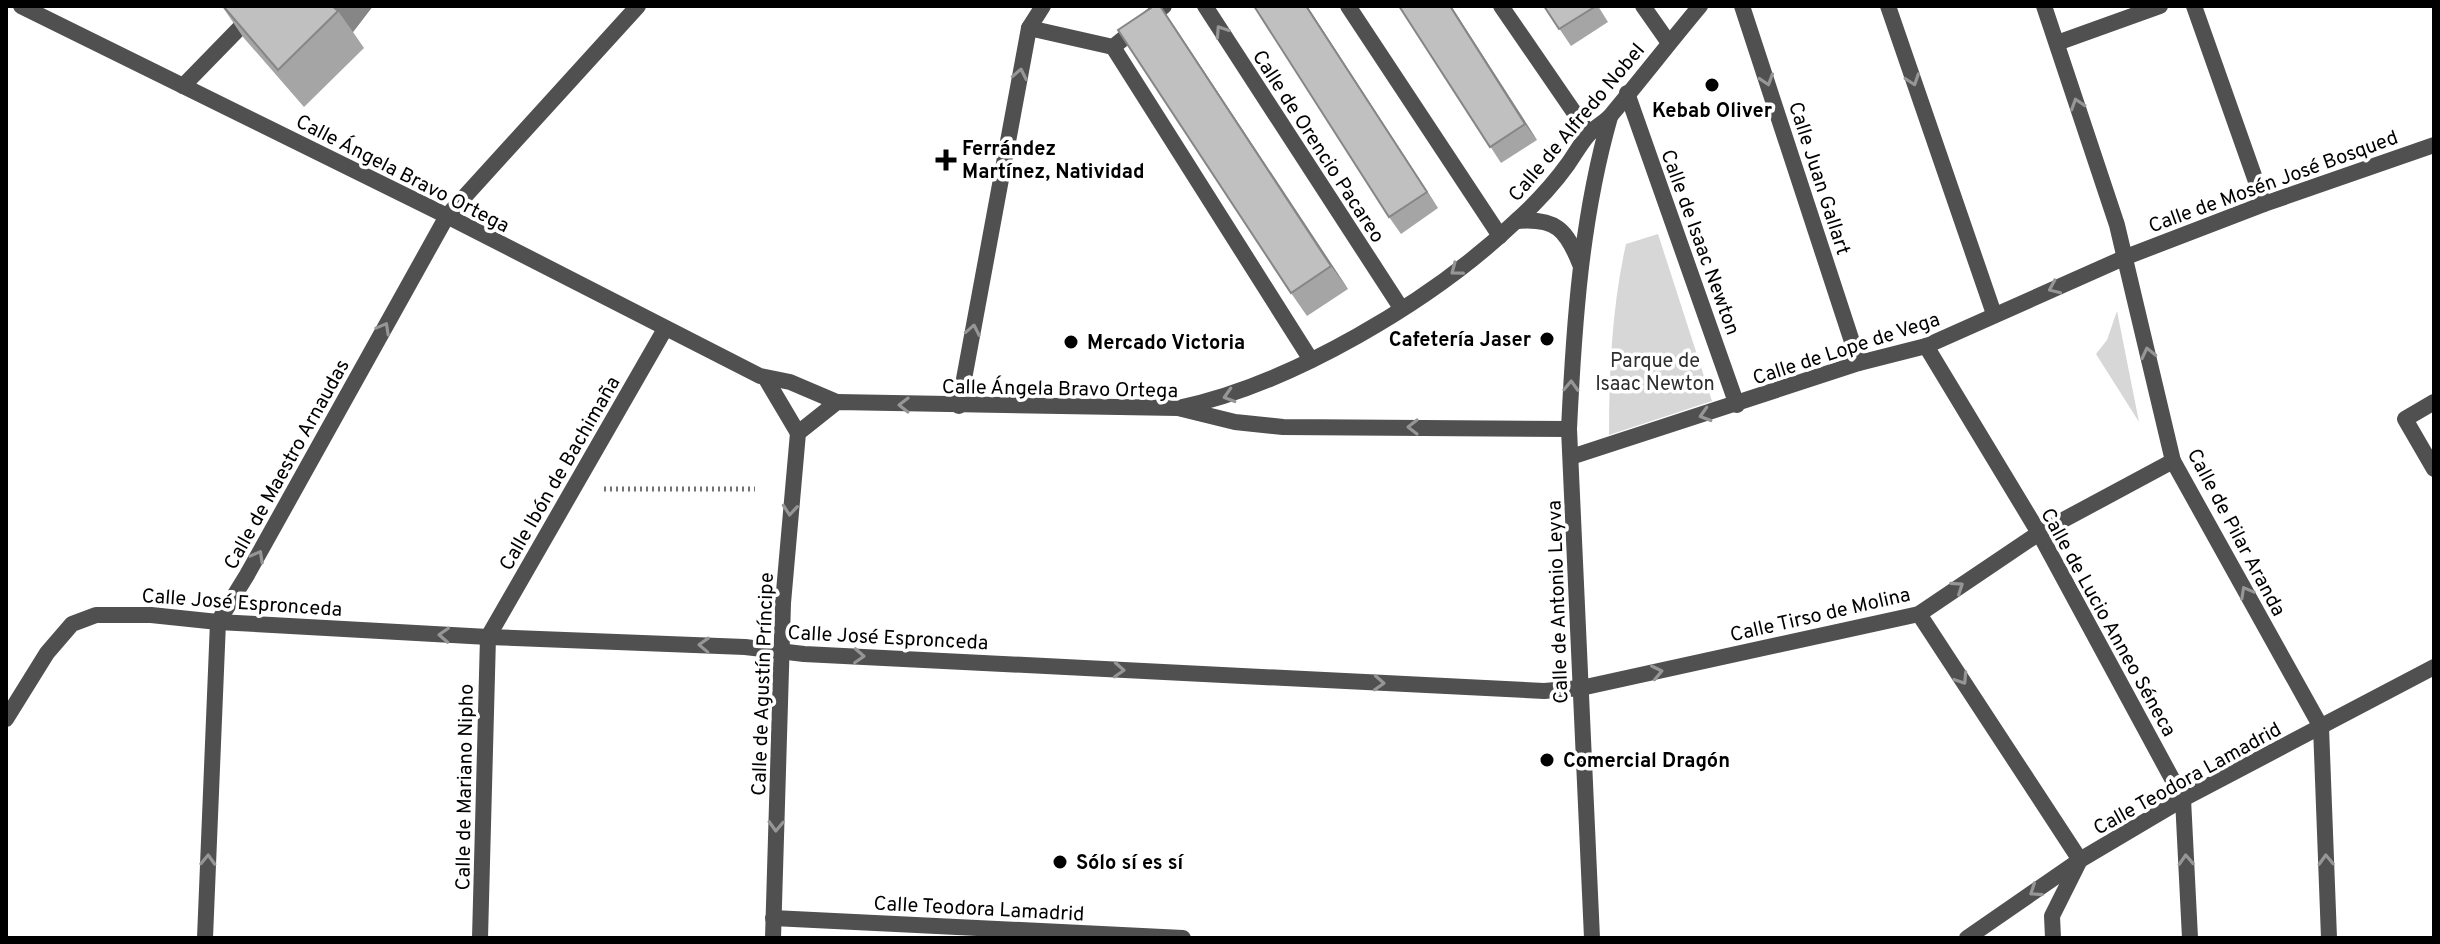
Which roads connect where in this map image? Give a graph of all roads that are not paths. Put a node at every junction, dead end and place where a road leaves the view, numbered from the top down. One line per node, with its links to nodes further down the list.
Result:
1 (21, 6): 20 (street, Calle Ángela Bravo Ortega)
2 (261, 6): 20 (street)
3 (638, 6): 26 (street, Calle de Maestro Arnaudas)
4 (1043, 6): 16 (street)
5 (1164, 6): 19 (street)
6 (1205, 6): 31 (street, Calle de Orencio Pacareo, one-way to 6)
7 (1348, 6): 28 (street)
8 (1501, 6): 23 (street)
9 (1643, 6): 17 (street)
10 (1700, 6): 17 (street, Calle de Alfredo Nobel)
11 (1742, 6): 36 (street, Calle Juan Gallart, one-way to 36)
12 (1888, 6): 32 (street, one-way to 32)
13 (2044, 6): 18 (street, Calle de Pilar Aranda)
14 (2160, 6): 18 (street)
15 (2194, 6): 25 (street)
16 (1029, 28): 19 (street); 41 (street, one-way to 16)
17 (1669, 43): 21 (street, Calle de Alfredo Nobel)
18 (2057, 43): 29 (street, Calle de Pilar Aranda, one-way to 18)
19 (1113, 47): 35 (street)
20 (183, 86): 26 (street, Calle Ángela Bravo Ortega)
21 (1627, 93): 22 (street, Calle de Alfredo Nobel); 40 (street, Calle de Isaac Newton)
22 (1610, 117): 23 (street, Calle de Alfredo Nobel); 30 (street, Calle de Antonio Leyva)
23 (1589, 134): 27 (street, Calle de Alfredo Nobel)
24 (2434, 145): 25 (street, Calle de Mosén José Bosqued)
25 (2264, 204): 29 (street, Calle de Mosén José Bosqued)
26 (447, 216): 33 (street, Calle Ángela Bravo Ortega); 50 (street, Calle de Maestro Arnaudas, one-way to 26)
27 (1517, 221): 28 (street, Calle de Alfredo Nobel); 30 (street)
28 (1500, 236): 31 (street, Calle de Alfredo Nobel, one-way to 31)
29 (2126, 257): 32 (street, Calle de Lope de Vega, one-way to 32); 46 (street, Calle de Pilar Aranda, one-way to 29)
30 (1581, 265): 43 (street, Calle de Antonio Leyva, one-way to 30)
31 (1401, 308): 35 (street, Calle de Alfredo Nobel)
32 (1994, 314): 34 (street, Calle de Lope de Vega)
33 (665, 329): 37 (street, Calle Ángela Bravo Ortega); 51 (street, Calle Ibón de Bachimaña)
34 (1926, 346): 36 (street, Calle de Lope de Vega); 48 (street, Calle de Lucio Anneo Séneca)
35 (1311, 360): 42 (street, Calle de Alfredo Nobel, one-way to 42)
36 (1859, 363): 40 (street, Calle de Lope de Vega)
37 (766, 379): 38 (street, Calle Ángela Bravo Ortega); 44 (street)
38 (837, 402): 41 (street, Calle Ángela Bravo Ortega, one-way to 38); 44 (street)
39 (2434, 402): 47 (street)
40 (1737, 405): 45 (street, Calle de Lope de Vega, one-way to 45)
41 (959, 406): 42 (street, Calle Ángela Bravo Ortega)
42 (1178, 408): 43 (street, Calle Ángela Bravo Ortega, one-way to 42)
43 (1569, 429): 45 (street, Calle de Antonio Leyva)
44 (798, 433): 52 (street, Calle de Agustín Príncipe, one-way to 52)
45 (1571, 457): 54 (street, Calle de Antonio Leyva)
46 (2173, 461): 48 (street, Calle Tirso de Molina); 56 (street, Calle de Pilar Aranda, one-way to 46)
47 (2434, 469)
48 (2039, 533): 49 (street, Calle Tirso de Molina, one-way to 48); 57 (street, Calle de Lucio Anneo Séneca)
49 (1919, 614): 54 (street, Calle Tirso de Molina, one-way to 49); 58 (street, one-way to 58)
50 (218, 622): 51 (street, Calle José Espronceda, one-way to 50); 55 (street, Calle José Espronceda); 60 (street, Calle de Maestro Arnaudas, one-way to 50)
51 (488, 637): 52 (street, Calle José Espronceda, one-way to 51); 61 (street, Calle de Mariano Nipho)
52 (782, 651): 54 (street, Calle José Espronceda, one-way to 54); 59 (street, Calle de Agustín Príncipe, one-way to 59)
53 (2434, 667): 56 (street, Calle Teodora Lamadrid)
54 (1581, 688): 64 (street, Calle de Antonio Leyva)
55 (6, 719)
56 (2321, 727): 57 (street, Calle Teodora Lamadrid); 68 (street, Calle de Pilar Aranda, one-way to 56)
57 (2183, 799): 58 (street, Calle Teodora Lamadrid); 67 (street, Calle de Lucio Anneo Séneca, one-way to 57)
58 (2080, 860): 65 (street, Calle Teodora Lamadrid, one-way to 65); 66 (street)
59 (773, 918): 62 (street, Calle de Agustín Príncipe); 63 (street, Calle Teodora Lamadrid)
60 (205, 938)
61 (480, 938)
62 (773, 938)
63 (1183, 938)
64 (1592, 938)
65 (1967, 938)
66 (2053, 938)
67 (2190, 938)
68 (2329, 938)

